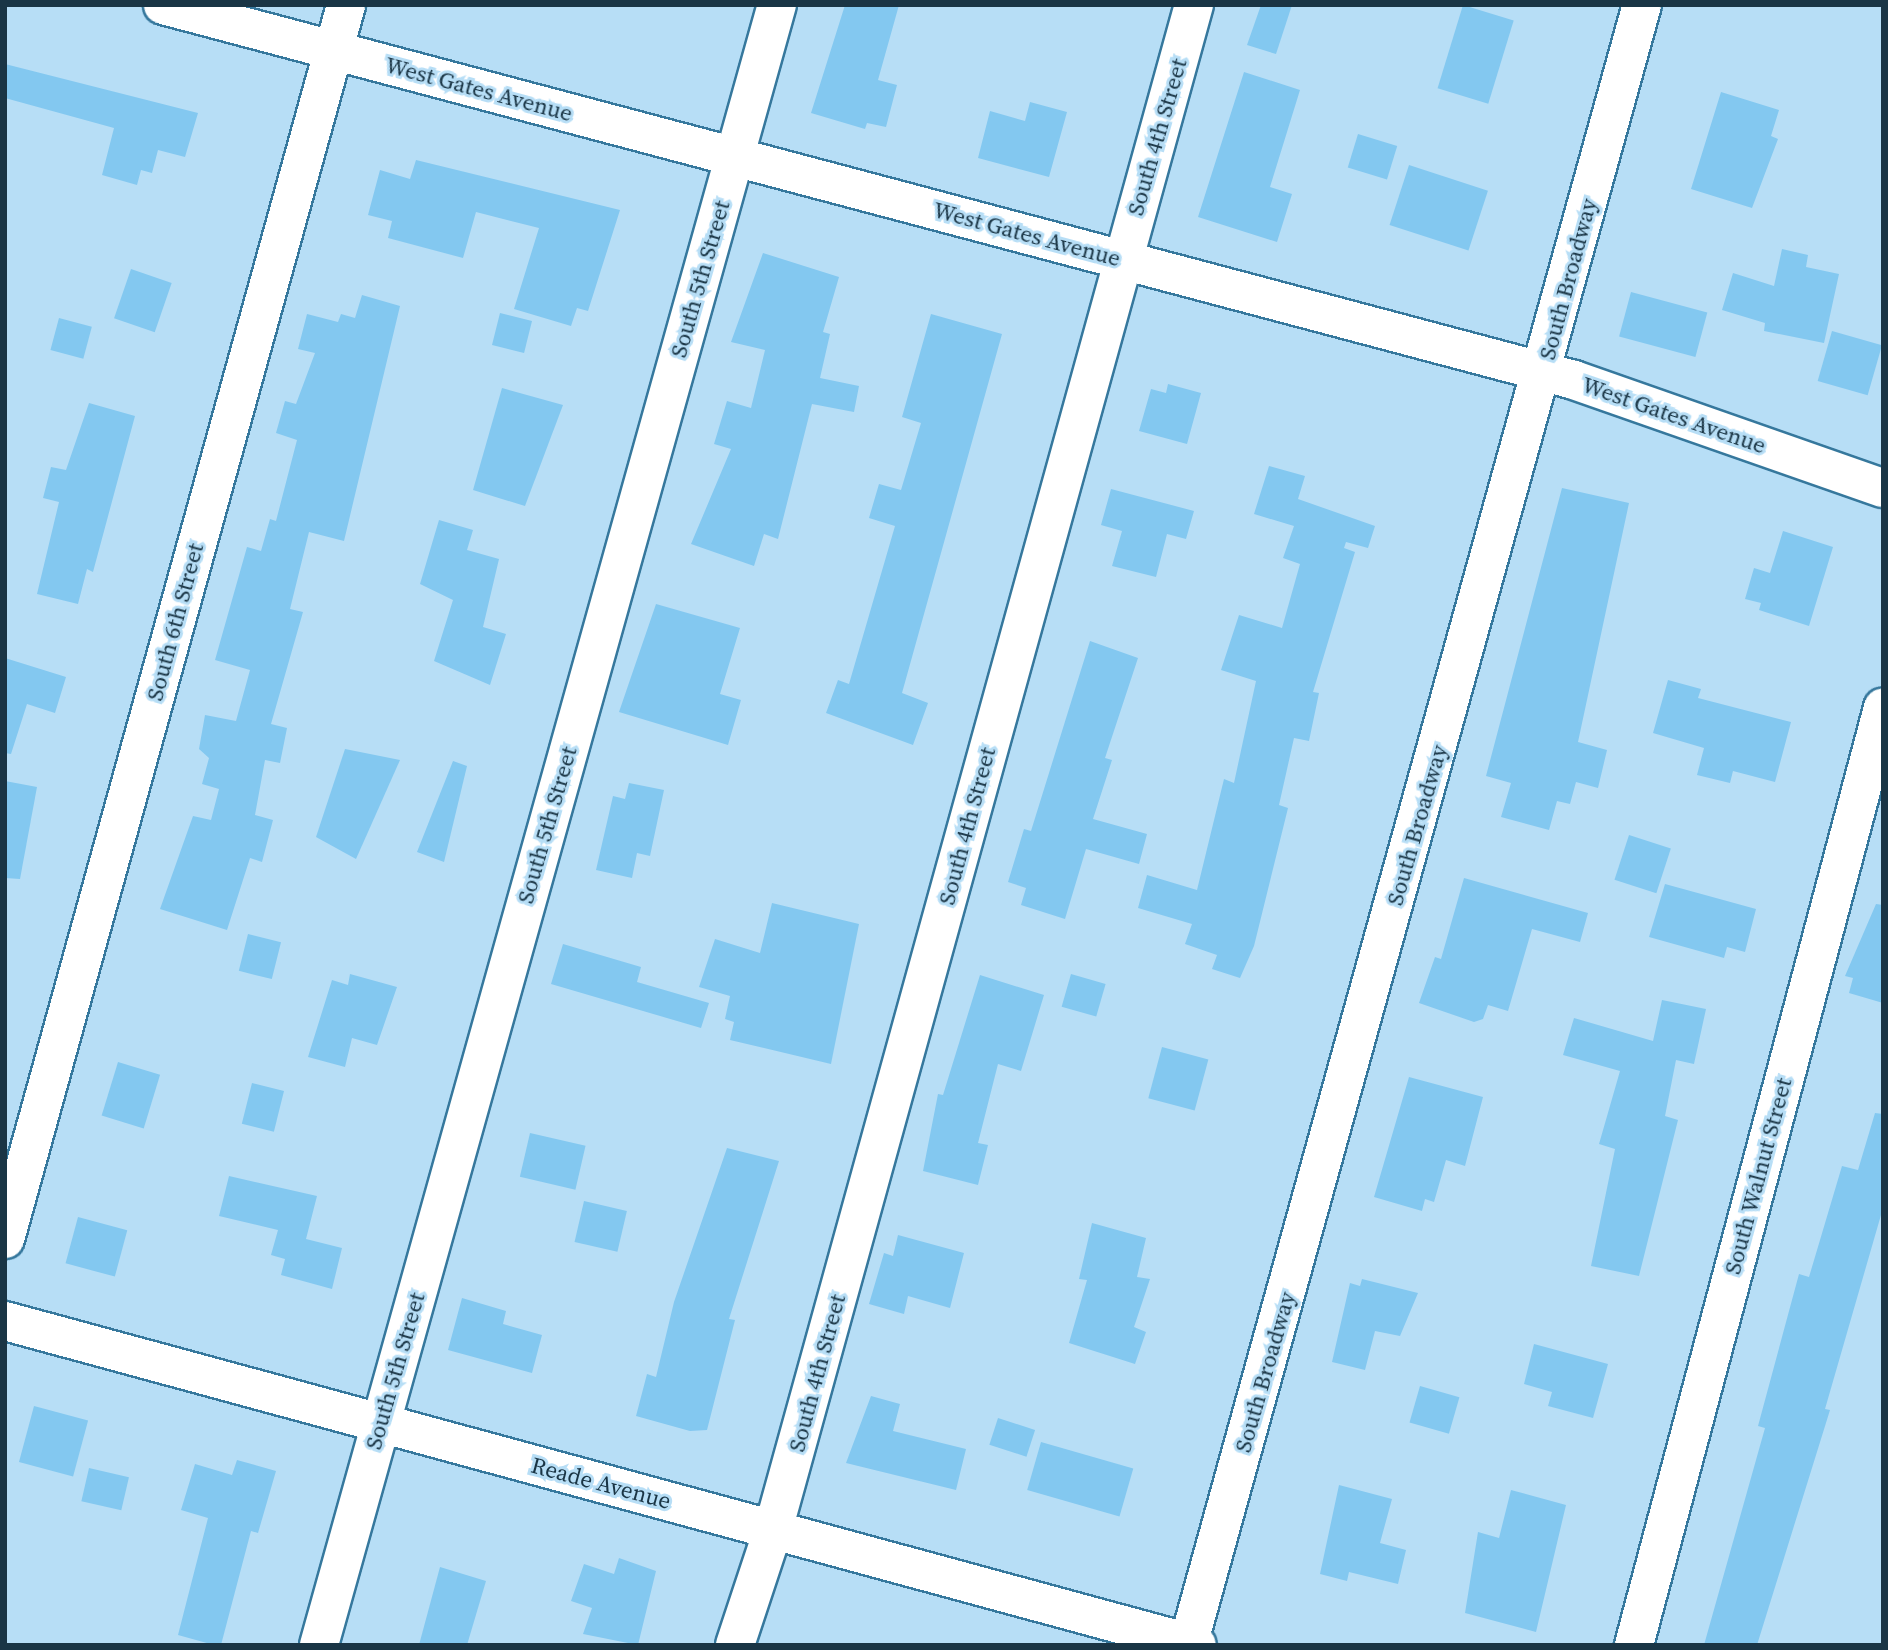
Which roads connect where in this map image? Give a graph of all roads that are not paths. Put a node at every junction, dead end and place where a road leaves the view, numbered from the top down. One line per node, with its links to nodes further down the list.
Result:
1 (163, 5): 6 (street, West Gates Avenue)
2 (346, 5): 6 (street, South 6th Street)
3 (777, 5): 7 (street, South 5th Street)
4 (1194, 5): 8 (street, South 4th Street)
5 (1642, 5): 9 (street, South Broadway)
6 (333, 50): 7 (street, West Gates Avenue); 12 (street, South 6th Street)
7 (734, 157): 8 (street, West Gates Avenue); 14 (street, South 5th Street)
8 (1122, 259): 9 (street, West Gates Avenue); 15 (street, South 4th Street)
9 (1544, 371): 10 (street, West Gates Avenue); 16 (street, South Broadway)
10 (1883, 488)
11 (1883, 708): 19 (street, South Walnut Street)
12 (5, 1239)
13 (5, 1321): 14 (street, Reade Avenue)
14 (380, 1424): 15 (street, Reade Avenue); 17 (street, South 5th Street)
15 (774, 1530): 16 (street, Reade Avenue); 18 (street, South 4th Street)
16 (1192, 1644)
17 (319, 1645)
18 (735, 1645)
19 (1634, 1645)

